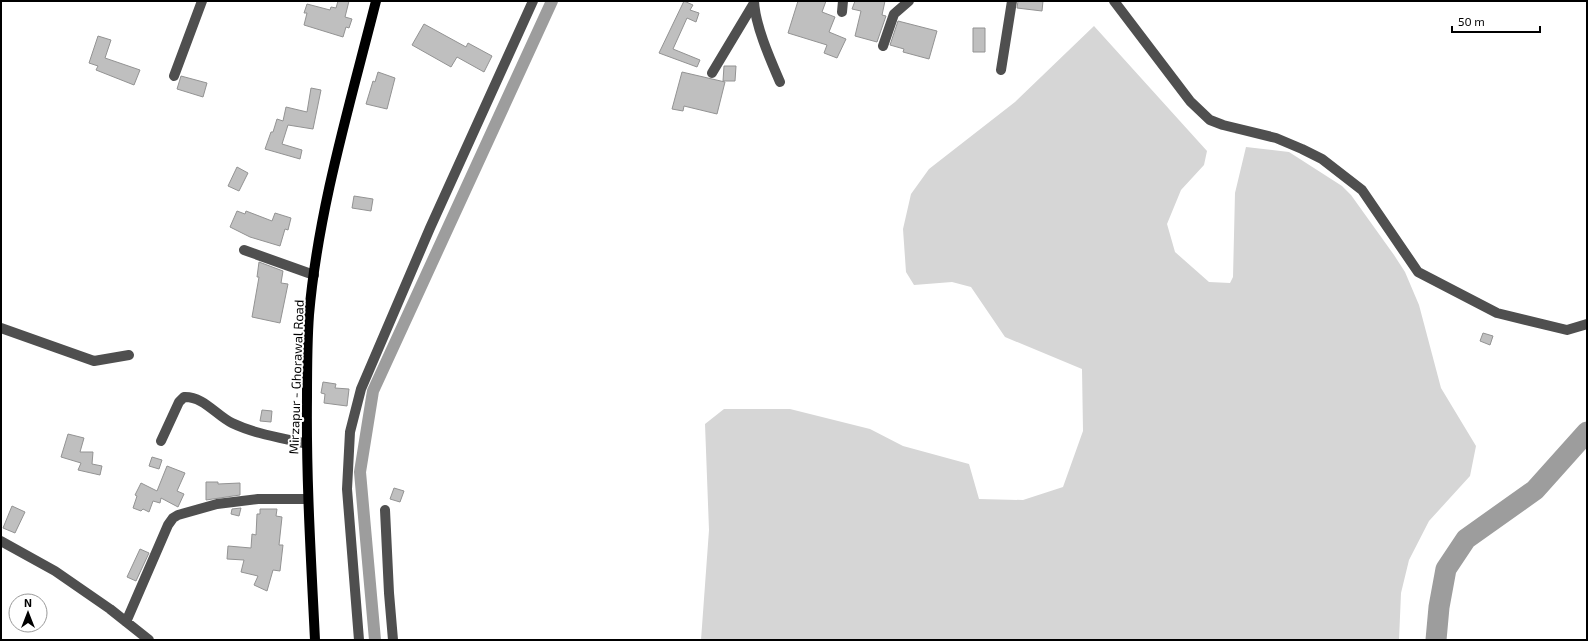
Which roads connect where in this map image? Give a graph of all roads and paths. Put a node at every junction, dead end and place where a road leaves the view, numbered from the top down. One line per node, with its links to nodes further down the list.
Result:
1 (202, 1): 13 (street)
2 (376, 1): 16 (main road, Mirzapur - Ghorawal Road)
3 (533, 1): 28 (street)
4 (843, 1): 9 (street)
5 (909, 1): 10 (street)
6 (1012, 1): 11 (street)
7 (1114, 1): 17 (street)
8 (754, 2): 12 (street); 14 (street)
9 (842, 12)
10 (883, 46)
11 (1001, 70)
12 (712, 73)
13 (174, 76)
14 (780, 82)
15 (244, 250): 16 (street)
16 (314, 275): 21 (main road, Mirzapur - Ghorawal Road)
17 (1587, 324)
18 (1, 328): 19 (street)
19 (129, 355)
20 (161, 441): 21 (street)
21 (307, 444): 22 (main road, Mirzapur - Ghorawal Road)
22 (308, 499): 25 (street); 27 (main road, Mirzapur - Ghorawal Road)
23 (385, 510): 29 (street)
24 (1, 541): 25 (street)
25 (126, 622): 26 (street)
26 (149, 640)
27 (315, 640)
28 (359, 640)
29 (393, 640)

